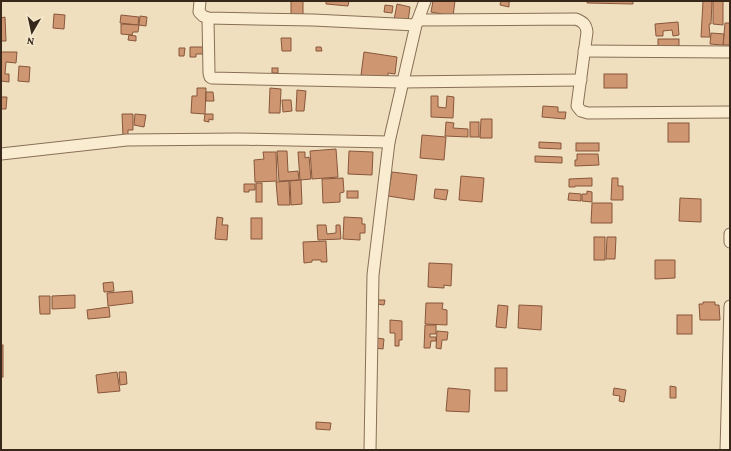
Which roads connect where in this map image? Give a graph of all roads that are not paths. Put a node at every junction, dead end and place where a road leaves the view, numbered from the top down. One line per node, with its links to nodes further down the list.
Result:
1 (200, 1): 3 (street)
2 (425, 1): 4 (street)
3 (208, 18): 4 (street); 8 (street)
4 (417, 22): 5 (street); 8 (street)
5 (584, 52): 6 (street); 7 (street)
6 (730, 52)
7 (581, 80): 8 (street); 9 (street)
8 (402, 82): 10 (street)
9 (730, 112)
10 (389, 142): 11 (street); 15 (street)
11 (1, 154)
12 (730, 234): 13 (street)
13 (730, 242)
14 (730, 306): 16 (street)
15 (370, 450)
16 (726, 450)

